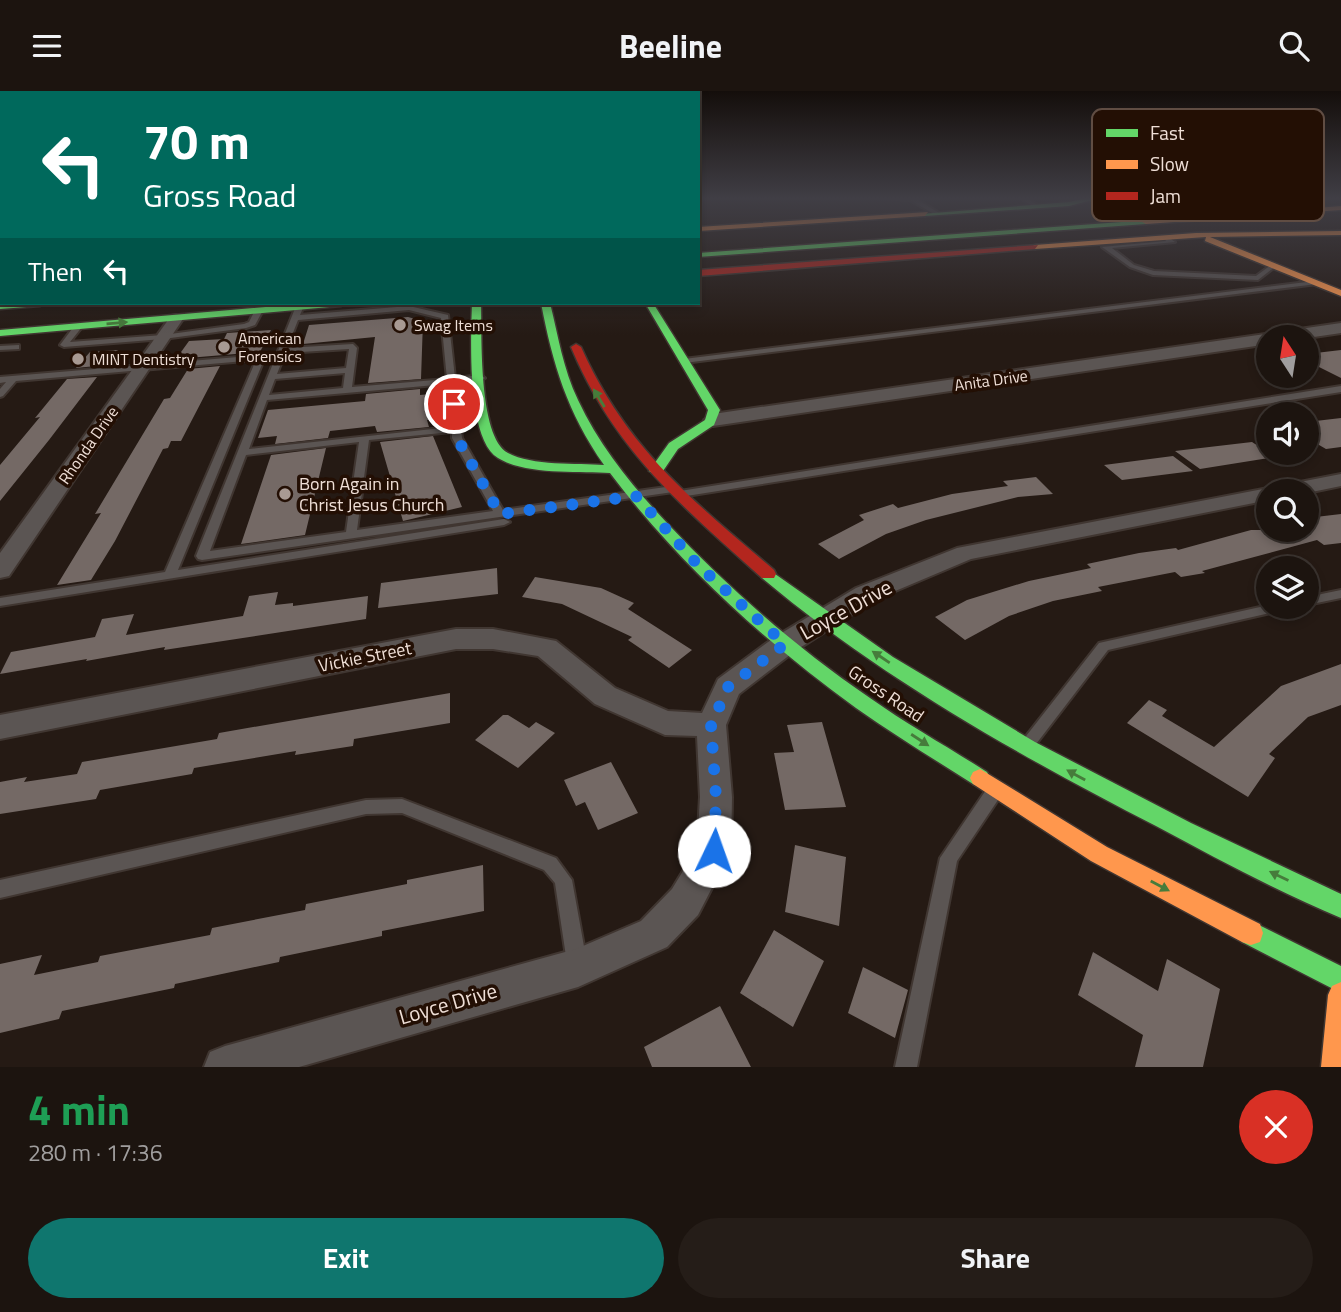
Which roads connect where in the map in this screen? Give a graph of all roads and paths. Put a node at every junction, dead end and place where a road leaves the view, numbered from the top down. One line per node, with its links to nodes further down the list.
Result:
1 (854, 244): 5 (main road)
2 (1113, 244): 4 (main road)
3 (1217, 244): 6 (main road)
4 (1101, 245): 6 (lane); 7 (main road)
5 (700, 255)
6 (1273, 266): 8 (main road)
7 (700, 273)
8 (1315, 283): 9 (main road); 27 (lane)
9 (1341, 293)
10 (332, 305): 15 (main road)
11 (476, 305): 32 (main road)
12 (546, 305): 44 (main road, Gross Road)
13 (650, 305): 27 (main road)
14 (258, 312): 15 (main road); 16 (main road); 22 (lane)
15 (297, 313): 26 (lane); 34 (lane)
16 (176, 319): 17 (main road, one-way to 16); 22 (street, Rhonda Drive)
17 (78, 327): 21 (main road); 22 (lane)
18 (571, 328): 40 (main road, Gross Road, one-way to 18)
19 (1341, 328): 20 (street)
20 (1320, 331)
21 (0, 333)
22 (163, 337): 28 (street, Rhonda Drive)
23 (1256, 341): 39 (street, Anita Drive)
24 (16, 347): 25 (lane)
25 (0, 348)
26 (282, 351): 29 (lane); 30 (lane)
27 (684, 361): 39 (main road)
28 (142, 367): 31 (lane); 57 (street, Rhonda Drive); 58 (lane)
29 (350, 370): 30 (lane); 36 (lane)
30 (272, 377): 38 (lane)
31 (14, 378): 33 (lane); 37 (lane)
32 (481, 378): 34 (lane); 47 (main road)
33 (0, 380)
34 (451, 380): 36 (lane); 41 (lane)
35 (1341, 389): 52 (lane)
36 (347, 390): 38 (lane)
37 (0, 394)
38 (264, 398): 46 (lane)
39 (713, 421): 43 (main road); 49 (main road)
40 (618, 425): 42 (main road); 49 (main road, Gross Road)
41 (456, 429): 45 (lane); 55 (lane)
42 (638, 430)
43 (667, 431)
44 (593, 436): 47 (main road); 48 (main road, Gross Road)
45 (364, 438): 46 (lane); 56 (lane)
46 (242, 453): 56 (lane)
47 (547, 464): 48 (main road)
48 (614, 469): 54 (main road, Gross Road)
49 (656, 471): 52 (main road, Gross Road)
50 (1341, 480): 51 (street)
51 (1319, 484)
52 (677, 492): 54 (lane); 63 (main road, Gross Road)
53 (1256, 497): 63 (street, Loyce Drive)
54 (638, 498): 55 (lane); 58 (lane); 64 (main road, Gross Road)
55 (500, 514): 56 (lane)
56 (351, 535)
57 (0, 570)
58 (170, 575): 61 (lane)
59 (1341, 594): 60 (lane)
60 (1319, 599)
61 (0, 602)
62 (1256, 612): 67 (lane)
63 (824, 619): 64 (street, Loyce Drive); 67 (main road, Gross Road, one-way to 63)
64 (785, 644): 65 (street, Loyce Drive); 68 (main road, Gross Road, one-way to 68)
65 (711, 725): 66 (street, Vickie Street); 71 (street, Loyce Drive)
66 (0, 727)
67 (1026, 747): 70 (main road, Gross Road, one-way to 67)
68 (996, 789): 72 (main road, Gross Road, one-way to 72); 75 (lane)
69 (0, 889): 71 (lane)
70 (1341, 906)
71 (578, 968): 74 (street, Loyce Drive)
72 (1341, 980)
73 (1341, 995): 76 (main road)
74 (225, 1067)
75 (906, 1067)
76 (1335, 1067)

